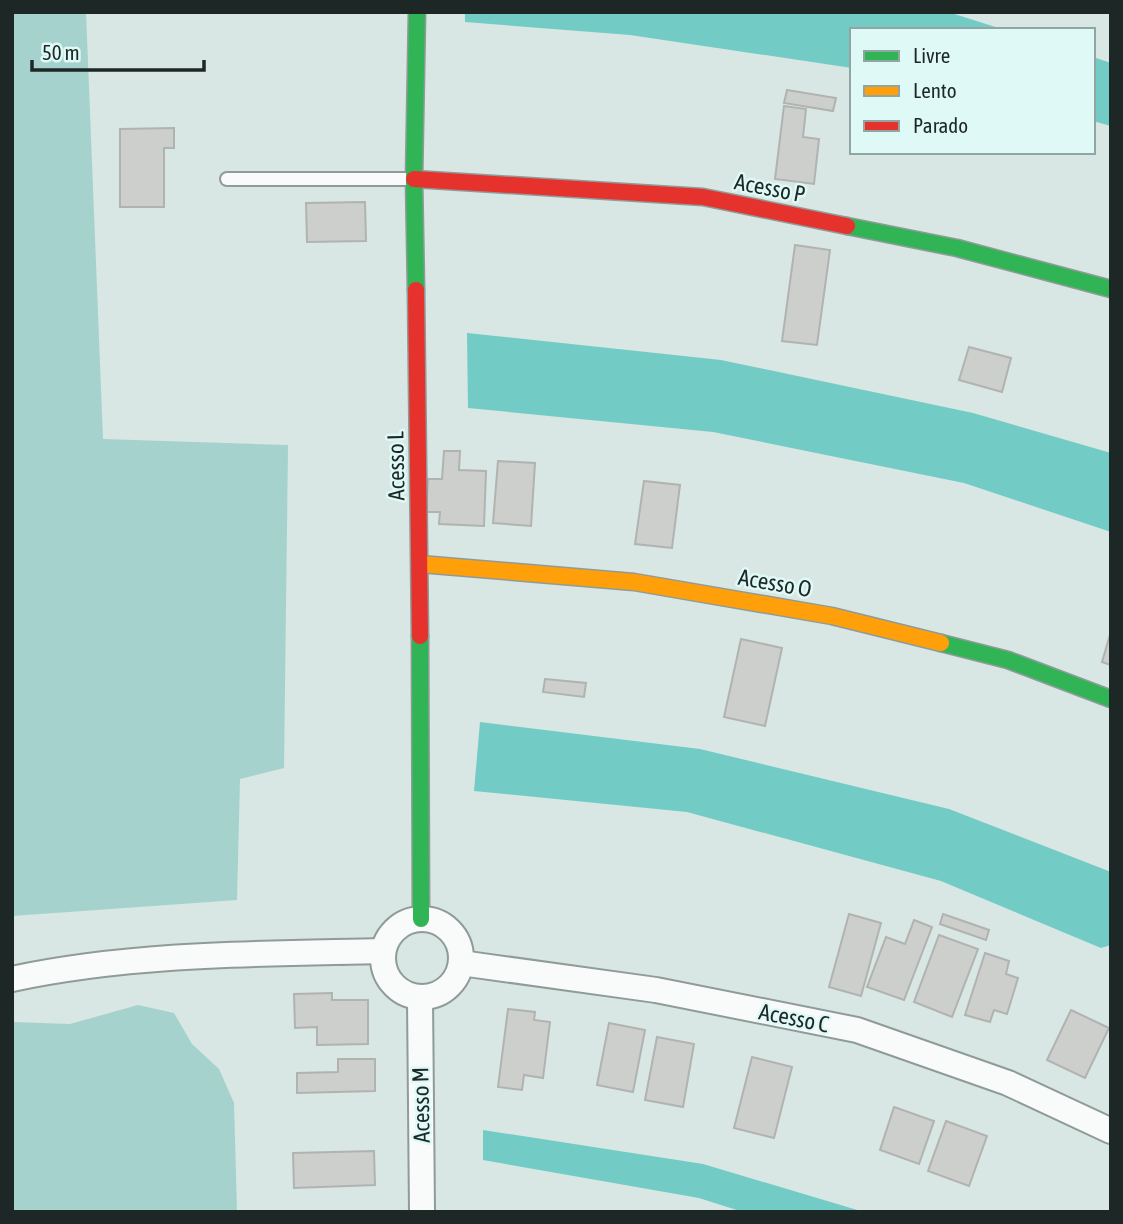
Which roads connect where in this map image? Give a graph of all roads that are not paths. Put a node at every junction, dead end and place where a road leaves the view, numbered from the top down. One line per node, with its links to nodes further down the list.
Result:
1 (417, 12): 3 (street, Acesso L)
2 (227, 179): 3 (lane)
3 (414, 179): 4 (street, Acesso P); 5 (street, Acesso L)
4 (1111, 289)
5 (420, 564): 6 (street, Acesso O); 7 (street, Acesso L)
6 (1111, 699)
7 (421, 919): 8 (street); 9 (street)
8 (383, 951): 10 (street); 11 (street)
9 (461, 963): 11 (street); 12 (street, Acesso C)
10 (12, 979)
11 (420, 998): 13 (street, Acesso M)
12 (1111, 1131)
13 (422, 1212)

